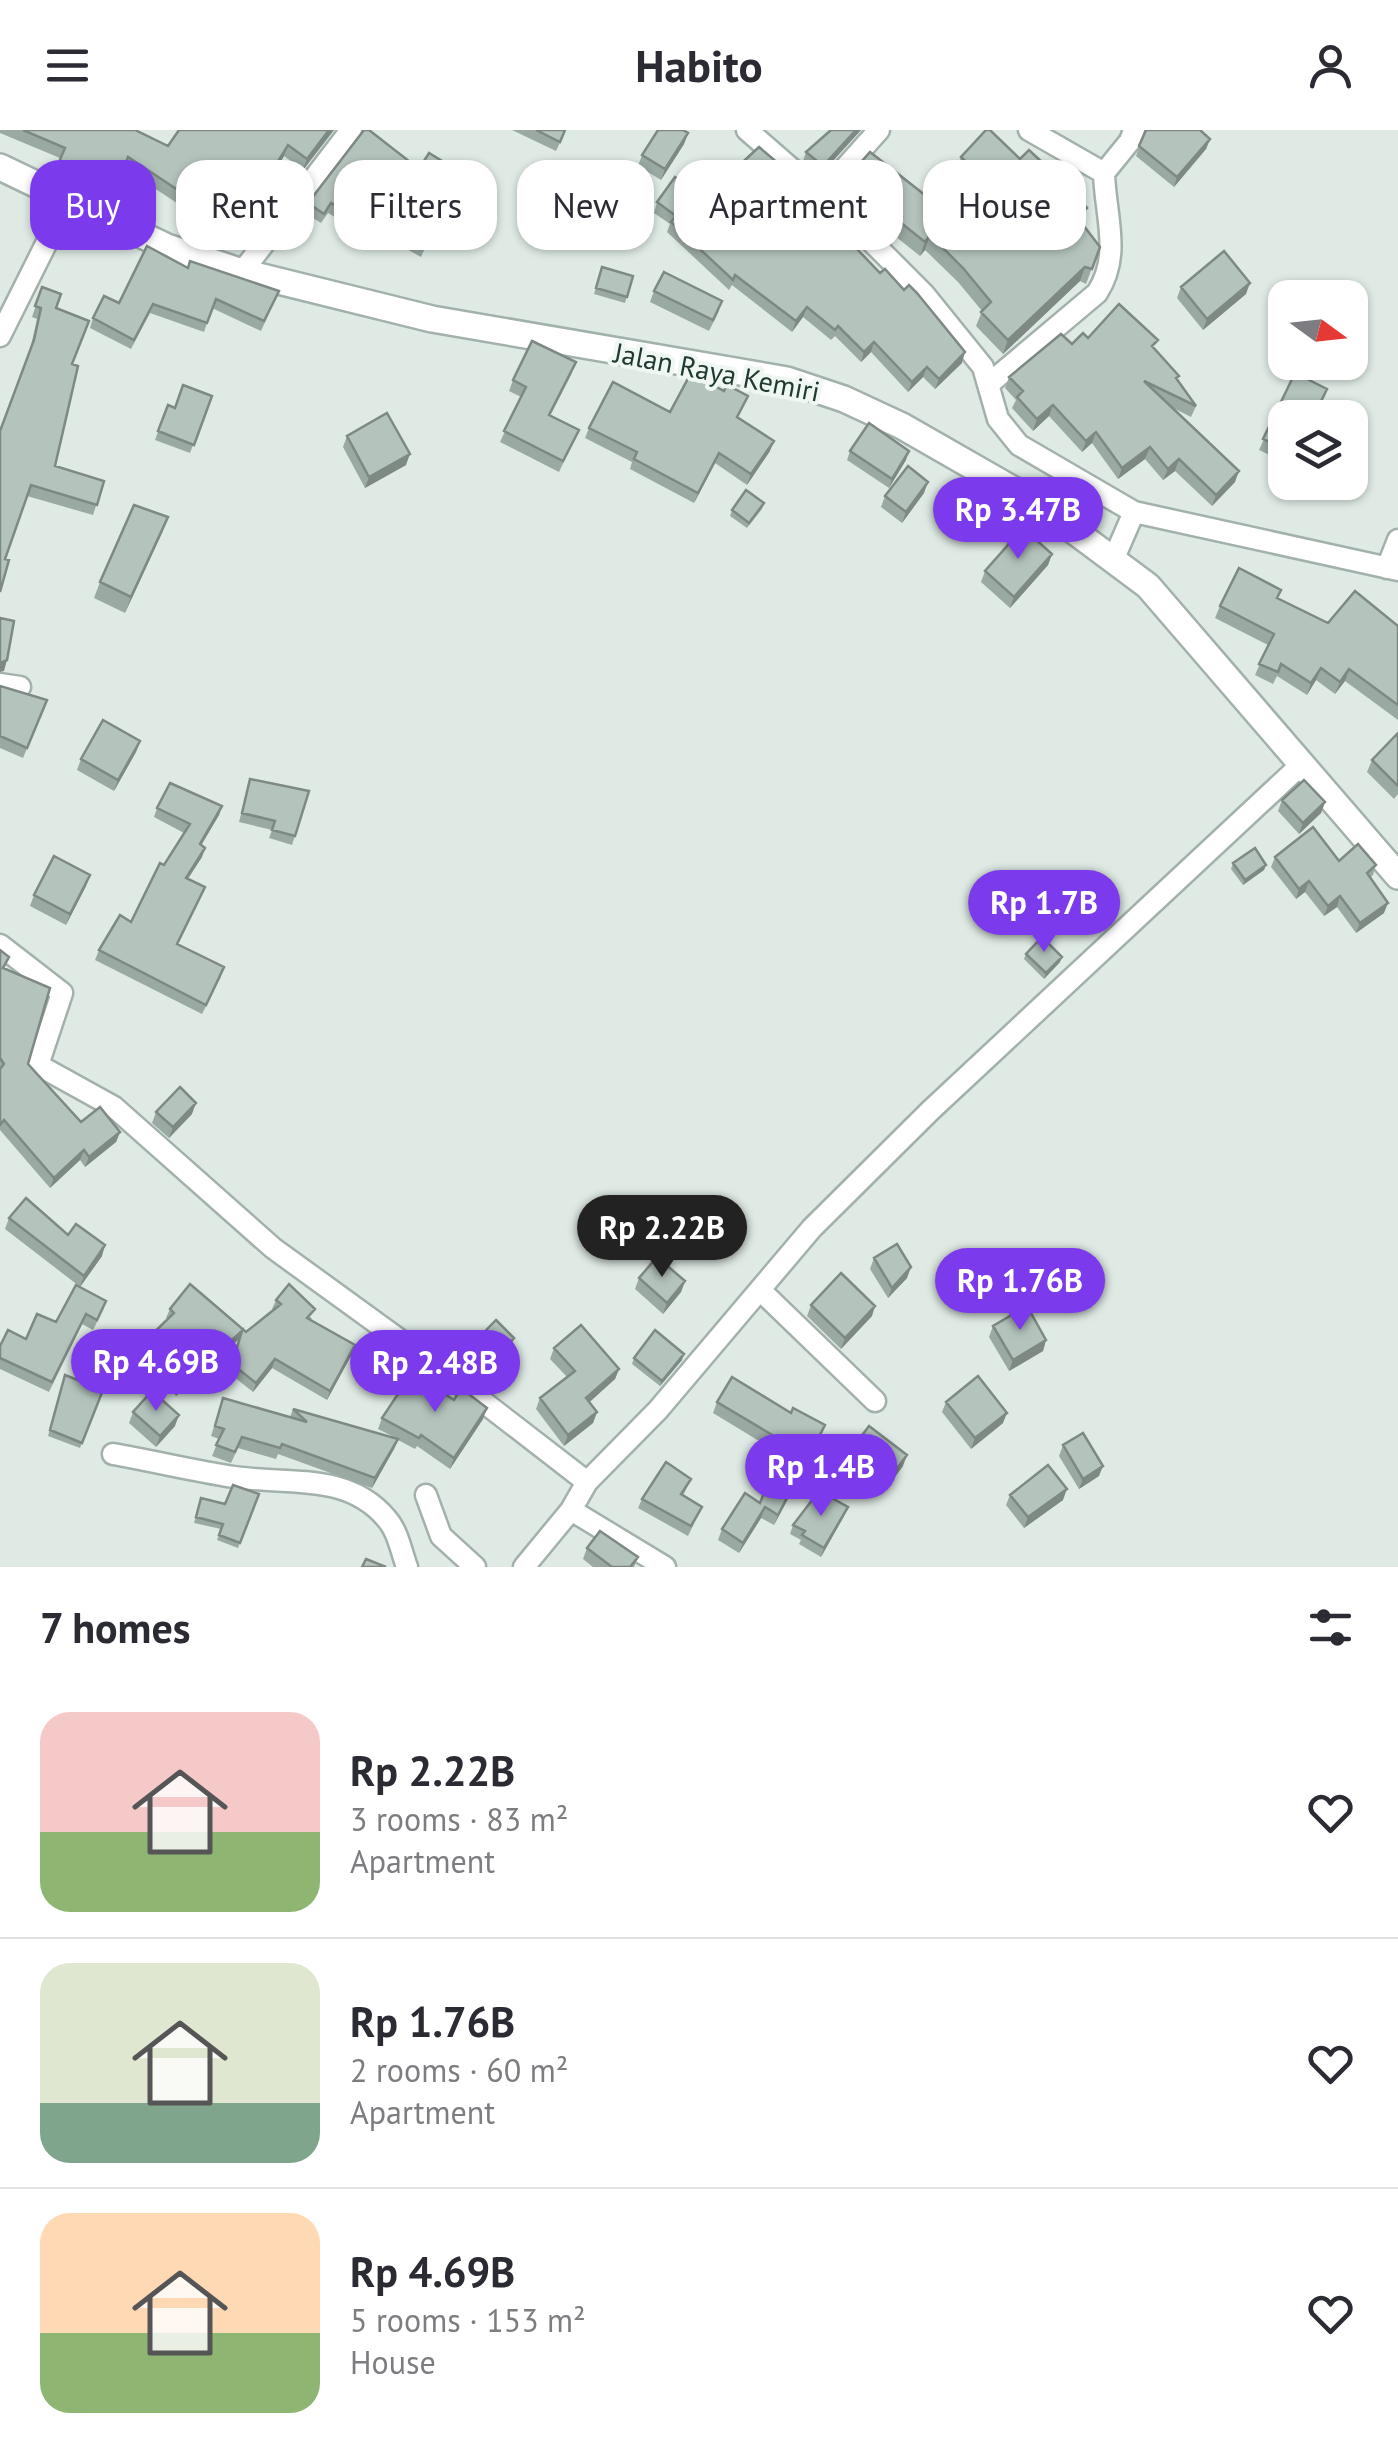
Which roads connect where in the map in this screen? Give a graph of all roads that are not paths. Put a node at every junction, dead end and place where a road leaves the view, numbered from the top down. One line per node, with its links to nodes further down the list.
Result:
1 (351, 130): 14 (street)
2 (747, 130): 6 (street)
3 (880, 130): 7 (street)
4 (1030, 130): 9 (street)
5 (1134, 130): 9 (street)
6 (780, 160)
7 (853, 160)
8 (0, 167): 10 (street, Jalan Raya Kemiri)
9 (1104, 172): 16 (street)
10 (30, 183)
11 (156, 242): 14 (street, Jalan Raya Kemiri)
12 (43, 250): 15 (street)
13 (877, 250): 16 (street)
14 (242, 272): 17 (street, Jalan Raya Kemiri)
15 (0, 336)
16 (990, 383): 17 (street)
17 (1126, 531): 19 (street); 20 (street, Jalan Raya Kemiri)
18 (1398, 540): 19 (street)
19 (1393, 569)
20 (1303, 763): 21 (street, Jalan Raya Kemiri); 23 (street)
21 (1398, 876)
22 (0, 944): 26 (street)
23 (760, 1290): 24 (street); 26 (street)
24 (875, 1401)
25 (113, 1454): 29 (street)
26 (587, 1482): 28 (street)
27 (426, 1496): 30 (street)
28 (571, 1510): 31 (street); 32 (street)
29 (407, 1567)
30 (475, 1567)
31 (524, 1567)
32 (665, 1567)

